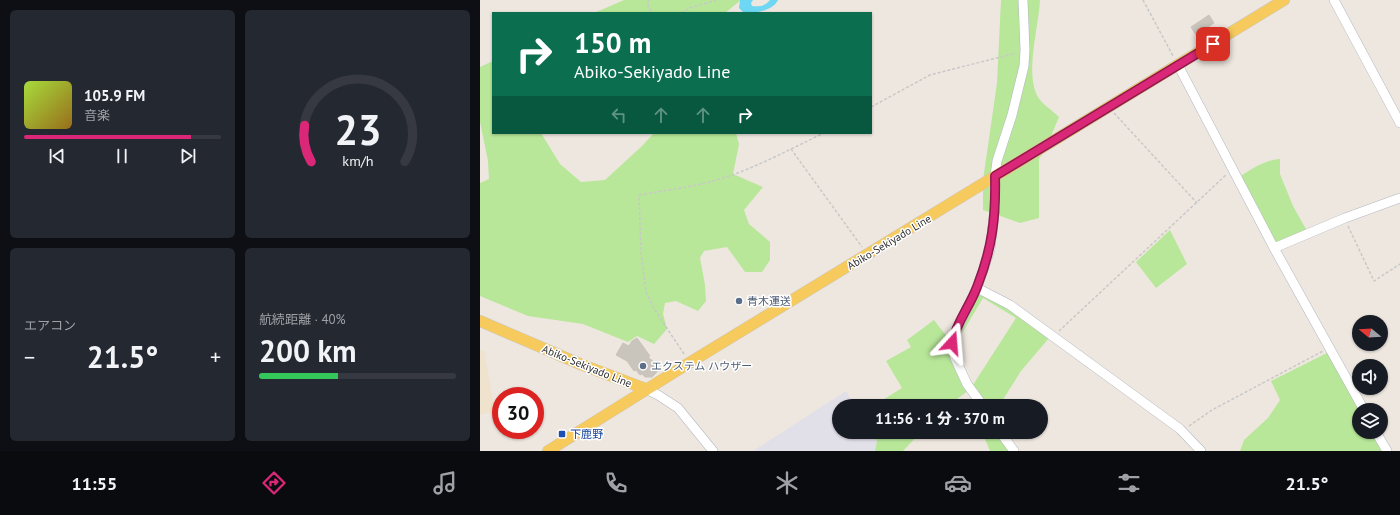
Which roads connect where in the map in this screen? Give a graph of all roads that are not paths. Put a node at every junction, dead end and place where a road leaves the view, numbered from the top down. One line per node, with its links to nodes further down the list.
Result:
1 (1023, 0): 6 (street)
2 (1284, 0): 4 (main road, Abiko-Sekiyado Line)
3 (1334, 0): 5 (street)
4 (1178, 65): 6 (main road, Abiko-Sekiyado Line); 8 (street)
5 (1400, 124)
6 (995, 176): 9 (street); 11 (main road, Abiko-Sekiyado Line)
7 (1400, 198): 8 (street)
8 (1274, 248): 13 (street)
9 (977, 288): 12 (street); 19 (street)
10 (480, 321): 11 (main road, Abiko-Sekiyado Line)
11 (646, 389): 16 (main road); 17 (street)
12 (978, 399)
13 (1360, 403)
14 (1005, 439): 18 (street)
15 (1380, 439): 20 (street)
16 (548, 451)
17 (713, 451)
18 (1014, 451)
19 (1200, 451)
20 (1386, 451)

